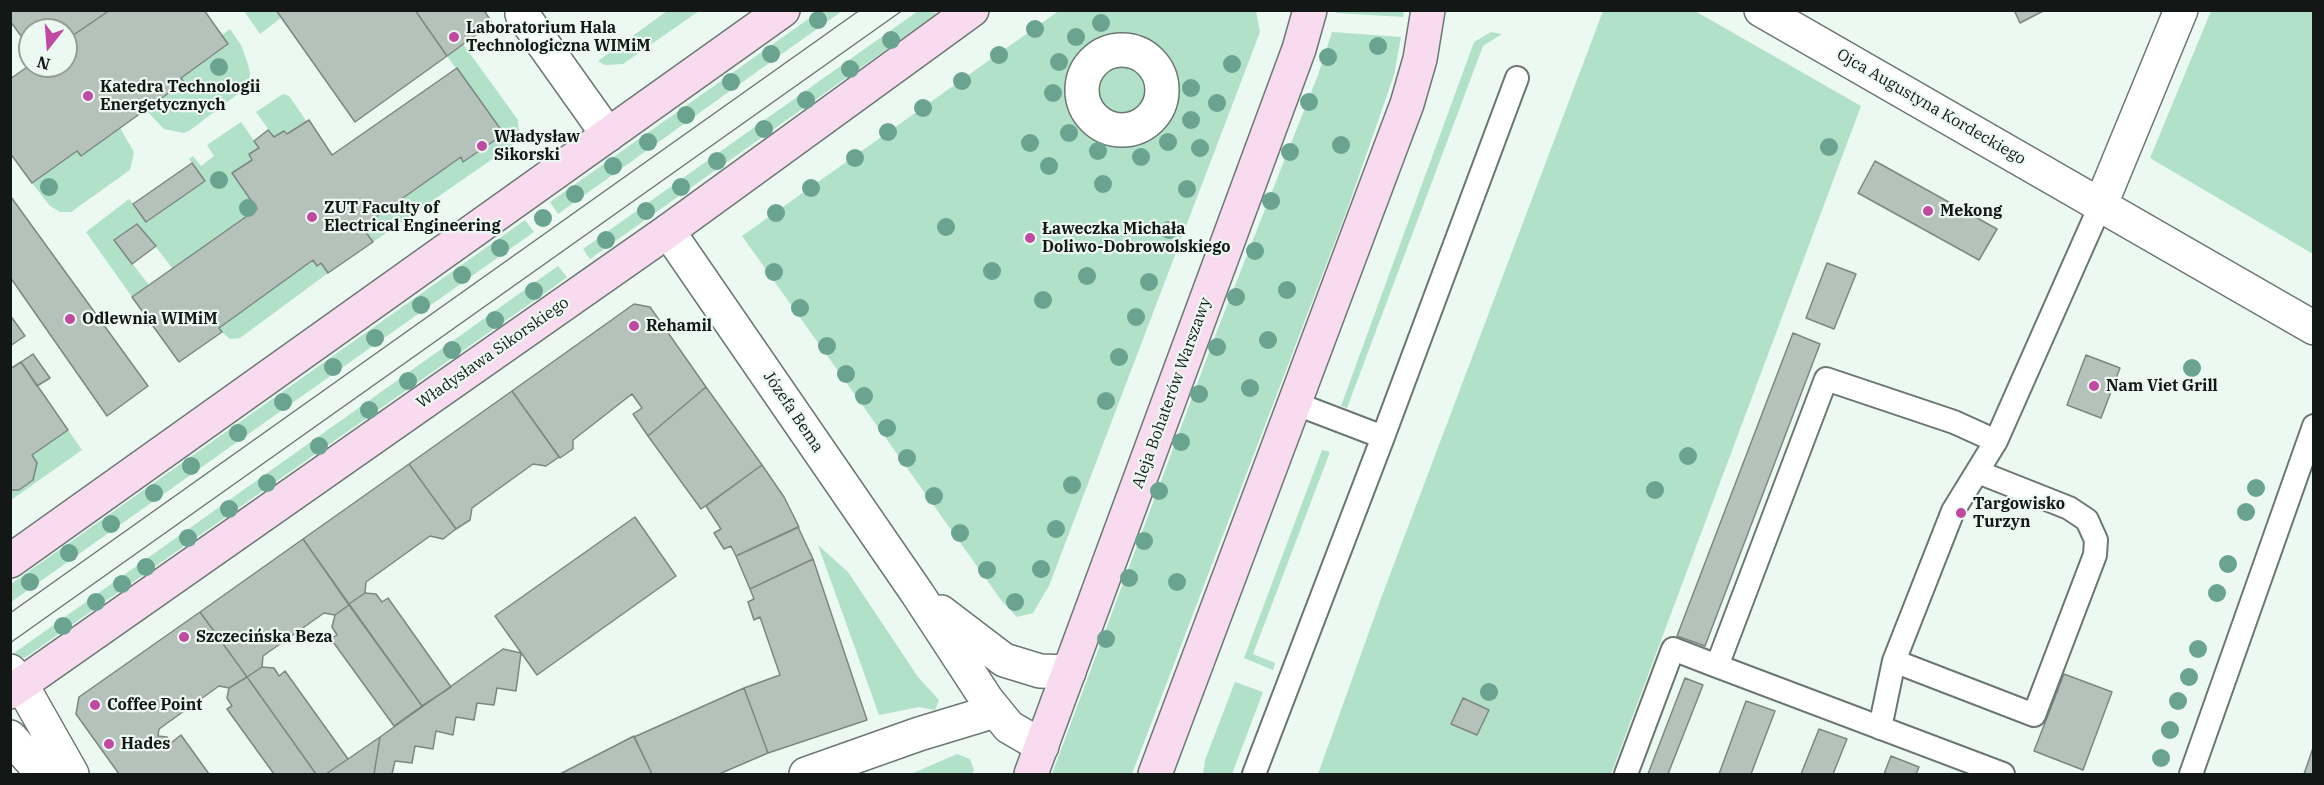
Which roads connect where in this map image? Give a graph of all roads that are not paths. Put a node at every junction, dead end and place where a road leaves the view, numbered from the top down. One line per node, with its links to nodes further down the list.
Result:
1 (783, 10): 9 (street)
2 (972, 10): 11 (street, Władysława Sikorskiego)
3 (1310, 10): 22 (street, Aleja Bohaterów Warszawy)
4 (1428, 10): 13 (street)
5 (1761, 10): 10 (street, Ojca Augustyna Kordeckiego)
6 (2181, 10): 10 (street)
7 (522, 14): 9 (street)
8 (1517, 78): 15 (lane)
9 (608, 135): 18 (street)
10 (2101, 204): 12 (street, Ojca Augustyna Kordeckiego); 16 (lane)
11 (668, 231): 19 (street, Józefa Bema); 23 (street, Władysława Sikorskiego)
12 (2313, 328)
13 (1294, 403): 15 (lane); 28 (street)
14 (2313, 426): 35 (lane)
15 (1383, 437): 32 (lane)
16 (1996, 441): 17 (lane); 21 (lane)
17 (1978, 472): 20 (lane); 20 (lane)
18 (10, 561)
19 (917, 593): 22 (street, Józefa Bema); 24 (street, Józefa Bema)
20 (1894, 661): 25 (lane)
21 (1717, 666): 25 (lane); 33 (lane)
22 (1069, 672): 27 (street, Aleja Bohaterów Warszawy)
23 (14, 682): 30 (street)
24 (995, 711): 27 (street, Józefa Bema); 31 (street)
25 (1880, 728): 34 (lane)
26 (10, 737): 29 (street)
27 (1036, 760)
28 (1159, 768)
29 (42, 774)
30 (72, 774)
31 (806, 774)
32 (1254, 774)
33 (1626, 774)
34 (2003, 774)
35 (2191, 774)

